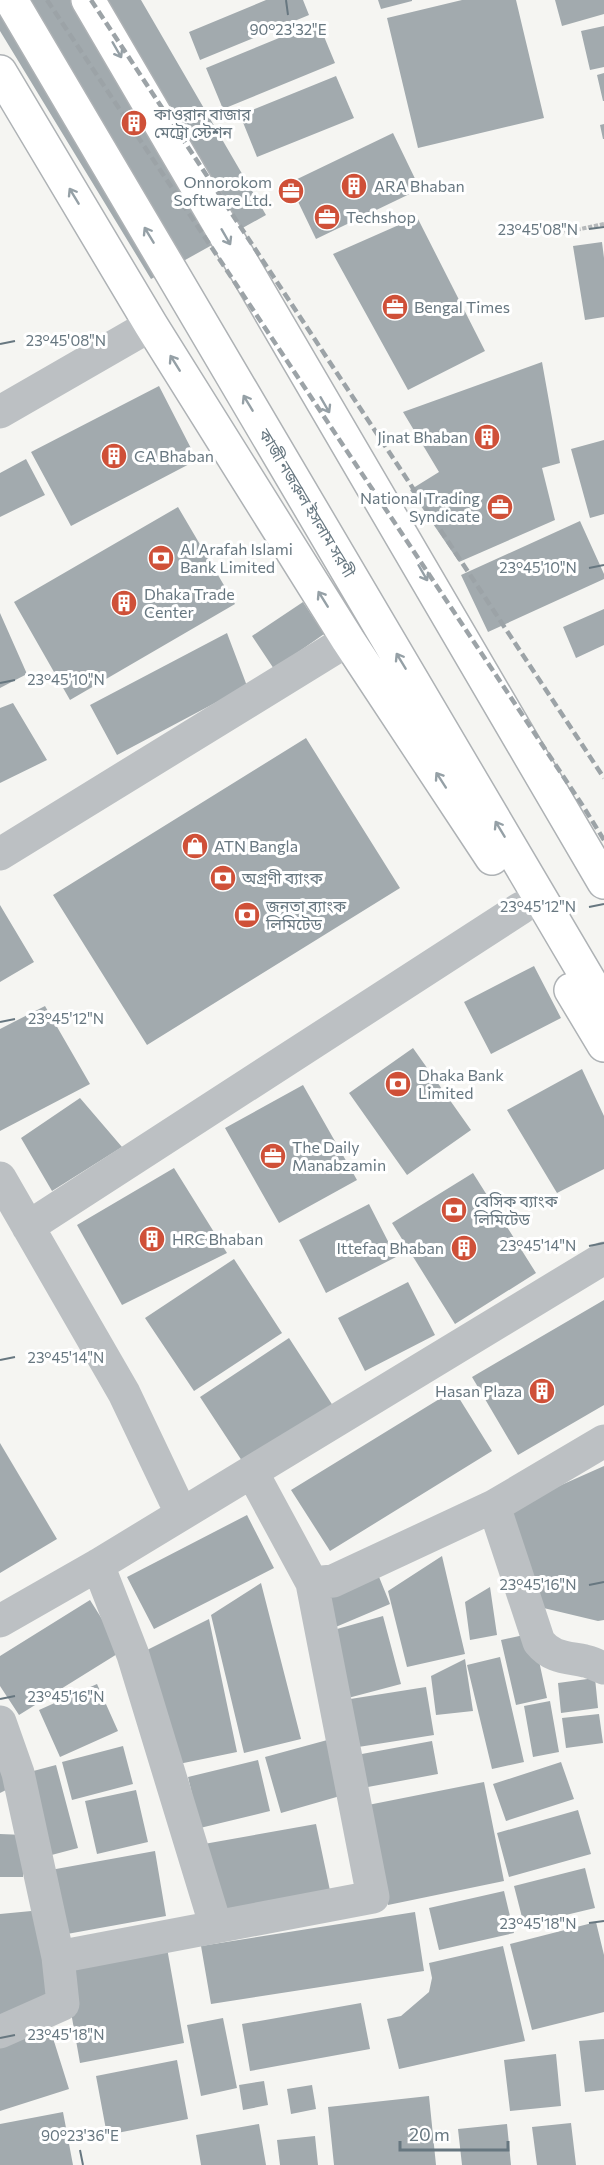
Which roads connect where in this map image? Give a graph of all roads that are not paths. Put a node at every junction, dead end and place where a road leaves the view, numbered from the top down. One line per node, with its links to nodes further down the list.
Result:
1 (11, 0): 10 (highway, কাজী নজরুল ইসলাম সরণী, one-way to 1)
2 (87, 0): 8 (highway, one-way to 8)
3 (0, 72): 4 (highway, one-way to 3)
4 (151, 325): 5 (street); 6 (highway, one-way to 4)
5 (0, 412)
6 (348, 640): 7 (street); 9 (highway, one-way to 6)
7 (0, 854)
8 (604, 882)
9 (521, 908): 11 (highway); 13 (street)
10 (604, 1006)
11 (604, 1044)
12 (0, 1178): 13 (street)
13 (28, 1227): 18 (street)
14 (604, 1258): 16 (street)
15 (604, 1442): 17 (street)
16 (252, 1472): 18 (street); 20 (street)
17 (494, 1506): 20 (street); 22 (street)
18 (181, 1513): 19 (street)
19 (98, 1565): 21 (street); 24 (street)
20 (312, 1583): 24 (street)
21 (0, 1621)
22 (604, 1668)
23 (0, 1722): 25 (street)
24 (216, 1927): 25 (street)
25 (58, 1957): 26 (street)
26 (0, 2032)

